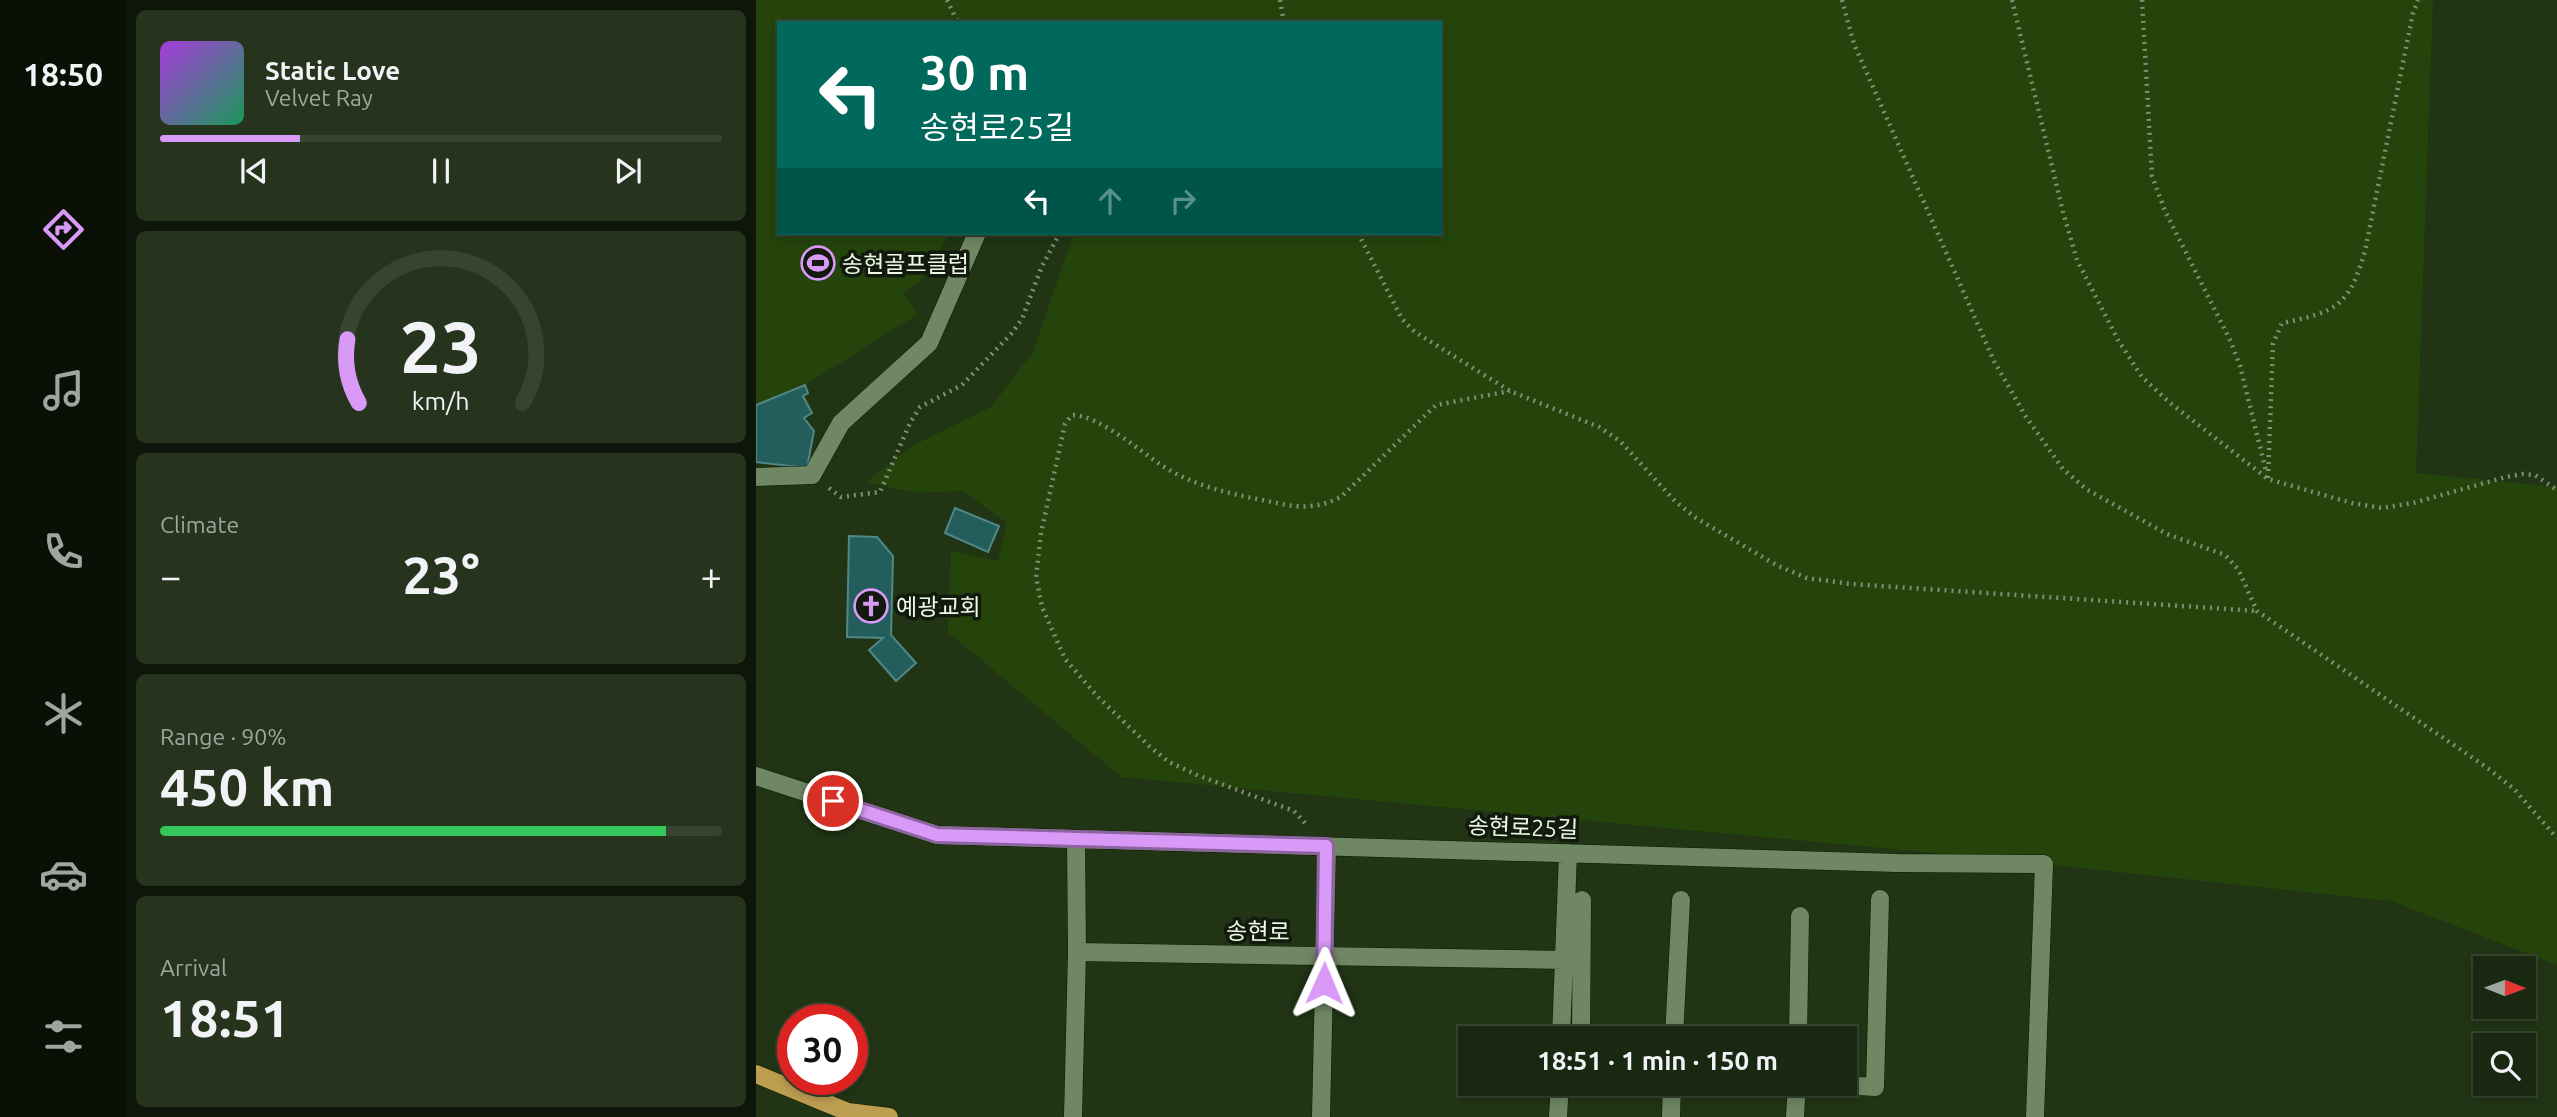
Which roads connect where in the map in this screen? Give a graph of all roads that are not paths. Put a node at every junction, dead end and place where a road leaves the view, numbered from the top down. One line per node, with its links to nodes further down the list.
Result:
1 (976, 235): 2 (street)
2 (756, 477)
3 (756, 776): 4 (street, 송현로25길)
4 (1076, 839): 5 (street, 송현로25길); 11 (street)
5 (1326, 846): 6 (street, 송현로25길); 12 (street)
6 (1568, 853): 13 (street); 29 (street, 송현로25길)
7 (1880, 899): 19 (street)
8 (1582, 900): 15 (street)
9 (1681, 900): 16 (street)
10 (1801, 916): 17 (street)
11 (1077, 952): 12 (street, 송현로); 24 (street)
12 (1325, 956): 13 (street, 송현로); 25 (street)
13 (1564, 960): 14 (street)
14 (1561, 1026)
15 (1581, 1026)
16 (1675, 1026)
17 (1798, 1026)
18 (756, 1074): 23 (main road)
19 (1857, 1086)
20 (1559, 1096): 26 (street)
21 (1672, 1096): 27 (street)
22 (1796, 1096): 28 (street)
23 (889, 1117)
24 (1073, 1117)
25 (1321, 1117)
26 (1558, 1117)
27 (1671, 1117)
28 (1795, 1117)
29 (2035, 1117)

